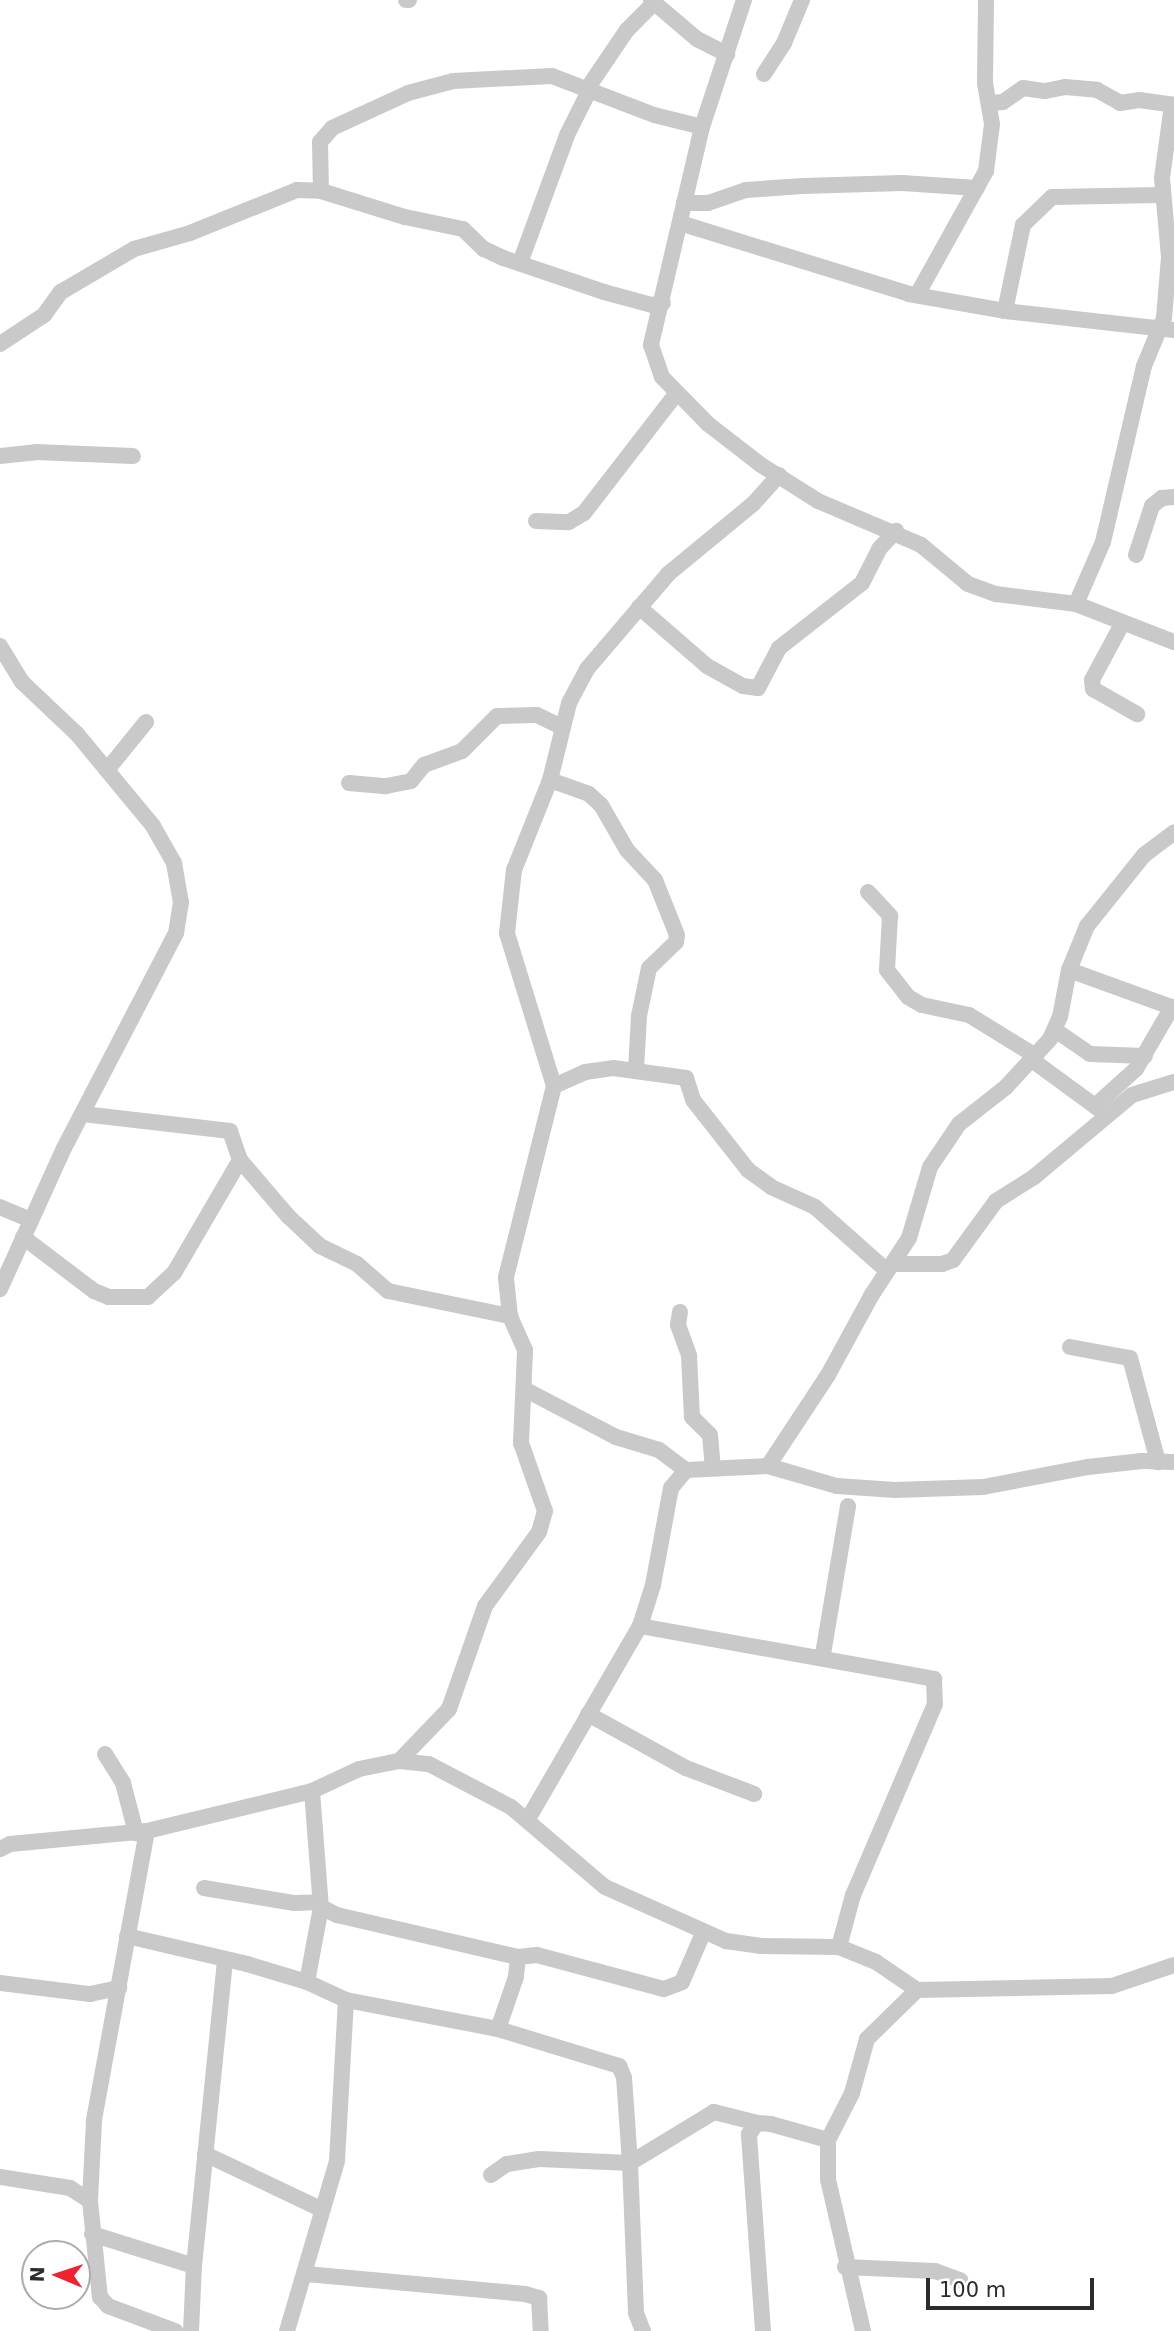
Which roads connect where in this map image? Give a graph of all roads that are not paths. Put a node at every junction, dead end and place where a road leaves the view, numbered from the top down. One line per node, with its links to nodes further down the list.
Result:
1 (744, 0): 5 (street)
2 (802, 0): 6 (street)
3 (985, 0): 8 (street)
4 (652, 1): 5 (street); 7 (street)
5 (727, 54): 10 (street)
6 (764, 74)
7 (588, 90): 10 (street); 12 (street); 16 (street)
8 (991, 103): 9 (street); 11 (street)
9 (1173, 105): 13 (street)
10 (702, 127): 14 (street)
11 (977, 188): 14 (street); 18 (street)
12 (321, 191): 16 (street); 22 (street)
13 (1161, 195): 17 (street); 20 (street)
14 (684, 203): 15 (street)
15 (680, 223): 18 (street); 19 (street)
16 (520, 263): 19 (street)
17 (1171, 265): 21 (street)
18 (917, 295): 20 (street)
19 (663, 303): 23 (street)
20 (1005, 311): 21 (street)
21 (1167, 329): 31 (street)
22 (0, 344)
23 (676, 394): 26 (street); 28 (street)
24 (0, 456): 25 (street)
25 (134, 456)
26 (779, 475): 29 (street); 32 (street)
27 (1174, 497): 30 (street)
28 (536, 521)
29 (896, 531): 31 (street); 32 (street)
30 (1136, 555)
31 (1076, 604): 33 (street)
32 (639, 607): 38 (street)
33 (1122, 624): 34 (street); 36 (street)
34 (1173, 641)
35 (0, 646): 39 (street)
36 (1137, 714)
37 (146, 722): 39 (street)
38 (562, 727): 40 (street); 41 (street)
39 (107, 770): 53 (street)
40 (550, 780): 49 (street); 51 (street)
41 (349, 783)
42 (1174, 832): 44 (street)
43 (868, 892): 48 (street)
44 (1069, 970): 45 (street); 46 (street)
45 (1173, 1007): 47 (street)
46 (1055, 1030): 47 (street); 48 (street)
47 (1145, 1056): 52 (street)
48 (1034, 1058): 52 (street); 59 (street)
49 (636, 1070): 51 (street); 59 (street)
50 (1174, 1082): 52 (street)
51 (554, 1086): 62 (street)
52 (1101, 1110): 59 (street)
53 (83, 1114): 54 (street); 56 (street)
54 (240, 1160): 57 (street); 62 (street)
55 (0, 1207): 56 (street)
56 (30, 1220): 57 (street)
57 (20, 1244): 58 (street); 60 (street)
58 (0, 1246)
59 (890, 1267): 66 (street)
60 (0, 1289)
61 (680, 1312): 67 (street)
62 (510, 1316): 64 (street)
63 (1070, 1348): 65 (street)
64 (524, 1389): 68 (street); 74 (street)
65 (1166, 1462): 66 (street)
66 (768, 1466): 67 (street)
67 (713, 1468): 68 (street)
68 (686, 1470): 70 (street)
69 (848, 1506): 71 (street)
70 (640, 1626): 71 (street); 72 (street)
71 (819, 1657): 84 (street)
72 (588, 1714): 76 (street); 77 (street)
73 (105, 1754): 78 (street)
74 (399, 1761): 75 (street); 77 (street)
75 (312, 1791): 78 (street); 81 (street)
76 (754, 1794)
77 (528, 1819): 82 (street)
78 (142, 1832): 79 (street); 83 (street)
79 (0, 1849)
80 (204, 1888): 81 (street)
81 (320, 1904): 85 (street); 88 (street)
82 (704, 1933): 84 (street); 85 (street)
83 (127, 1936): 86 (street); 90 (street)
84 (839, 1947): 91 (street)
85 (517, 1957): 93 (street)
86 (225, 1961): 88 (street); 96 (street)
87 (1174, 1965): 91 (street)
88 (307, 1982): 92 (street)
89 (0, 1983): 90 (street)
90 (119, 1988): 100 (street)
91 (917, 1990): 95 (street)
92 (346, 2000): 93 (street); 101 (street)
93 (498, 2029): 97 (street)
94 (757, 2123): 95 (street); 97 (street); 113 (street)
95 (828, 2140): 104 (street)
96 (205, 2154): 101 (street); 103 (street)
97 (630, 2163): 98 (street); 112 (street)
98 (491, 2175)
99 (0, 2177): 100 (street)
100 (90, 2201): 102 (street)
101 (321, 2209): 105 (street)
102 (92, 2234): 103 (street); 107 (street)
103 (194, 2266): 109 (street)
104 (845, 2267): 106 (street); 114 (street)
105 (306, 2274): 110 (street); 111 (street)
106 (960, 2280)
107 (134, 2325): 108 (street)
108 (175, 2331)
109 (191, 2331)
110 (287, 2331)
111 (541, 2331)
112 (643, 2331)
113 (763, 2331)
114 (863, 2331)

